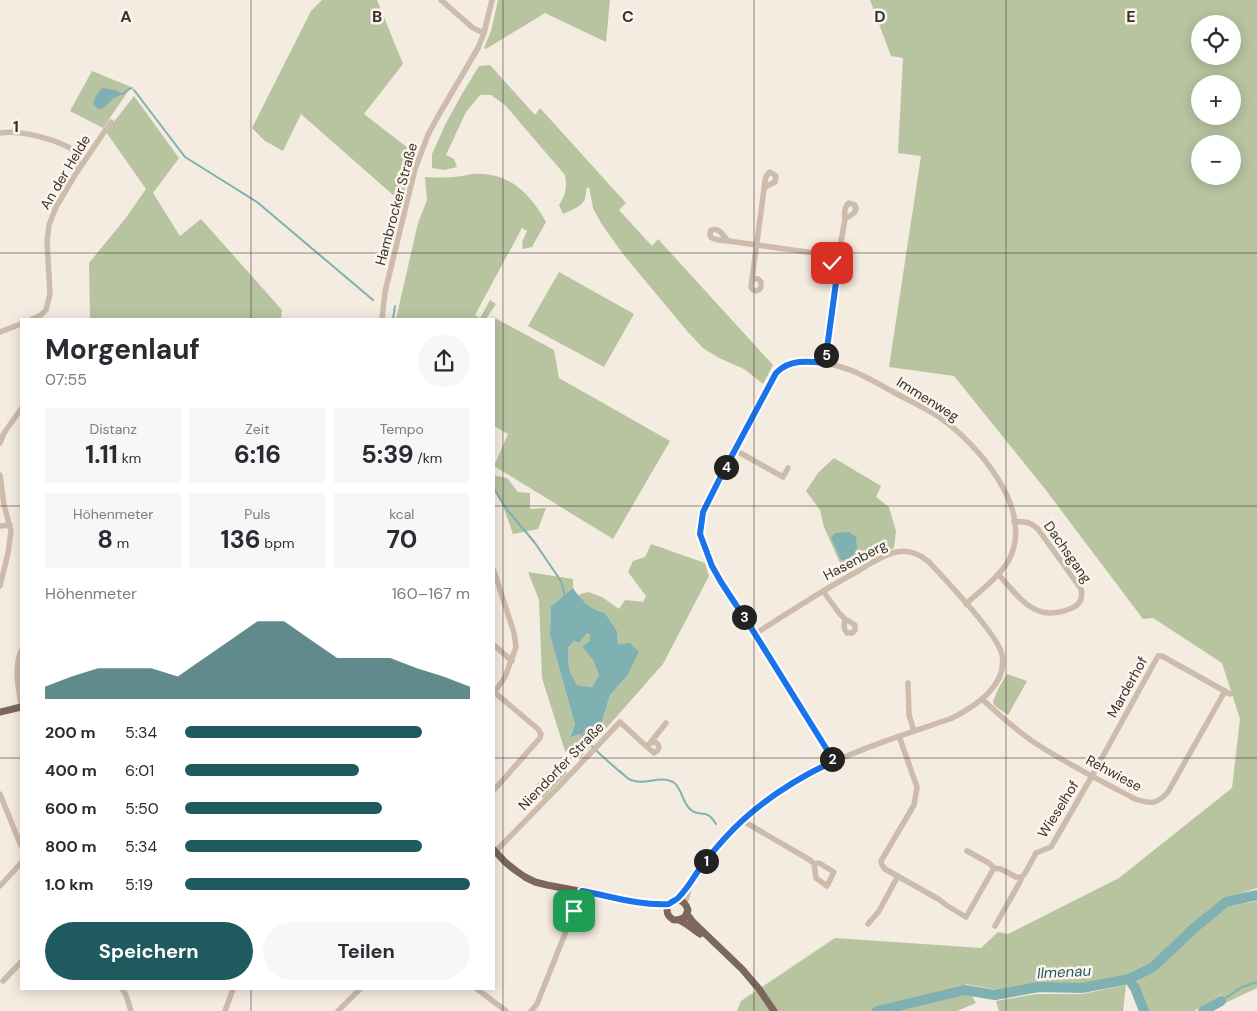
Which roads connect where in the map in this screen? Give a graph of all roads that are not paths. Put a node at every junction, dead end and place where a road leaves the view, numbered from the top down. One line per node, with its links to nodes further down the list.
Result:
1 (441, 0): 3 (street)
2 (492, 0): 3 (street, Hambrocker Straße)
3 (484, 33): 14 (street, Hambrocker Straße)
4 (111, 122): 6 (street, An der Helde)
5 (0, 133): 6 (street)
6 (75, 175): 13 (street, An der Helde)
7 (764, 189): 10 (street)
8 (845, 220): 11 (street)
9 (728, 241): 10 (street)
10 (756, 245): 11 (street); 12 (street)
11 (832, 263): 17 (street)
12 (753, 277)
13 (34, 318)
14 (382, 318)
15 (20, 324): 16 (street)
16 (0, 332)
17 (825, 363): 20 (street, Immenweg); 23 (street, Immenweg)
18 (20, 410): 19 (street)
19 (0, 443)
20 (735, 450): 21 (street); 32 (street)
21 (788, 468)
22 (0, 475): 24 (street)
23 (1014, 522): 27 (street, Immenweg); 27 (street, Dachsgang)
24 (10, 525): 25 (street); 28 (street)
25 (0, 526)
26 (495, 574): 35 (street)
27 (998, 574): 30 (street, Immenweg)
28 (0, 586)
29 (823, 591): 30 (street, Hasenberg); 31 (street, Hasenberg); 32 (street, Hasenberg)
30 (966, 604): 41 (street, Hasenberg)
31 (845, 619)
32 (755, 634): 47 (street)
33 (495, 646): 35 (street)
34 (20, 654): 40 (street)
35 (512, 661): 37 (street)
36 (908, 683): 45 (street)
37 (495, 692)
38 (1227, 693): 48 (street, Rehwiese); 48 (street, Marderhof)
39 (495, 694): 49 (street)
40 (20, 697)
41 (982, 699): 45 (street, Hasenberg); 48 (street, Rehwiese)
42 (20, 705): 43 (main road)
43 (0, 712)
44 (666, 723): 55 (street, Niendorfer Straße)
45 (914, 731): 46 (street, Hasenberg)
46 (899, 736): 47 (street, Hasenberg); 61 (street)
47 (834, 761): 51 (street, Hasenberg)
48 (1092, 776): 62 (street, Wieselhof)
49 (495, 789)
50 (0, 796): 53 (street)
51 (743, 820): 59 (street); 63 (street, Hasenberg)
52 (20, 824): 53 (street)
53 (14, 827): 54 (street)
54 (20, 843)
55 (495, 850)
56 (967, 850): 60 (street)
57 (495, 852): 65 (main road)
58 (20, 864): 64 (street)
59 (814, 864)
60 (994, 868): 61 (street); 62 (street)
61 (898, 876): 73 (street)
62 (1021, 877): 74 (street, Wieselhof)
63 (692, 881): 66 (street); 68 (street)
64 (0, 886)
65 (582, 891): 67 (main road); 86 (street)
66 (676, 900): 68 (main road); 69 (main road)
67 (629, 901): 69 (main road); 70 (main road)
68 (685, 903): 71 (main road)
69 (669, 904): 70 (main road)
70 (668, 914): 72 (main road)
71 (687, 914): 72 (main road); 75 (main road)
72 (679, 920): 75 (main road)
73 (868, 924)
74 (995, 926)
75 (716, 945): 87 (main road)
76 (20, 963): 77 (street)
77 (3, 981)
78 (123, 990): 82 (street)
79 (233, 990): 83 (street)
80 (359, 990): 84 (street)
81 (478, 990): 85 (street)
82 (131, 1011)
83 (225, 1011)
84 (338, 1011)
85 (506, 1011)
86 (531, 1011)
87 (774, 1011)

